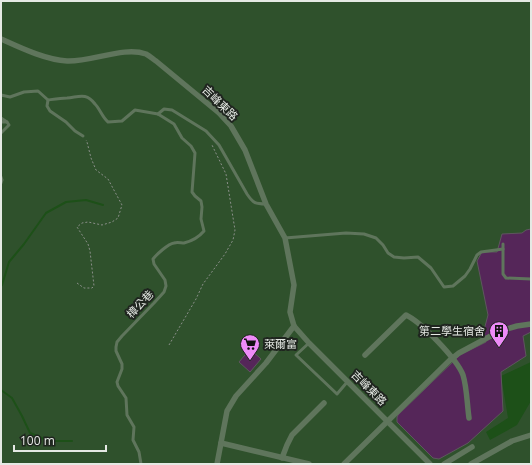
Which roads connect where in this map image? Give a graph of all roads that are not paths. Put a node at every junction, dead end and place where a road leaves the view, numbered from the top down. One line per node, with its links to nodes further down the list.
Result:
1 (1, 38): 12 (street, 吉峰東路)
2 (1, 95): 3 (lane)
3 (48, 100): 4 (lane, 樟公巷); 9 (lane)
4 (158, 114): 12 (lane); 30 (lane, 樟公巷)
5 (1, 118): 7 (lane)
6 (1, 122): 7 (lane)
7 (7, 122): 8 (lane)
8 (1, 133)
9 (83, 136)
10 (1, 177): 11 (lane)
11 (1, 183)
12 (266, 204): 13 (street, 吉峰東路)
13 (285, 238): 15 (lane); 18 (street, 吉峰東路)
14 (503, 244): 15 (lane)
15 (503, 249): 16 (lane)
16 (531, 278)
17 (531, 324): 21 (street)
18 (294, 326): 19 (street, 吉峰東路); 27 (street)
19 (309, 342): 22 (street, 吉峰東路); 22 (lane)
20 (365, 355): 21 (street)
21 (453, 358): 24 (street); 25 (street)
22 (348, 381): 25 (street, 吉峰東路)
23 (324, 403): 29 (street)
24 (469, 418)
25 (388, 421): 33 (street); 34 (street, 吉峰東路)
26 (531, 435): 36 (street)
27 (221, 443): 29 (street); 31 (street)
28 (472, 447): 35 (street)
29 (282, 458): 32 (street)
30 (141, 464)
31 (217, 464)
32 (309, 464)
33 (344, 464)
34 (430, 464)
35 (444, 464)
36 (471, 464)

